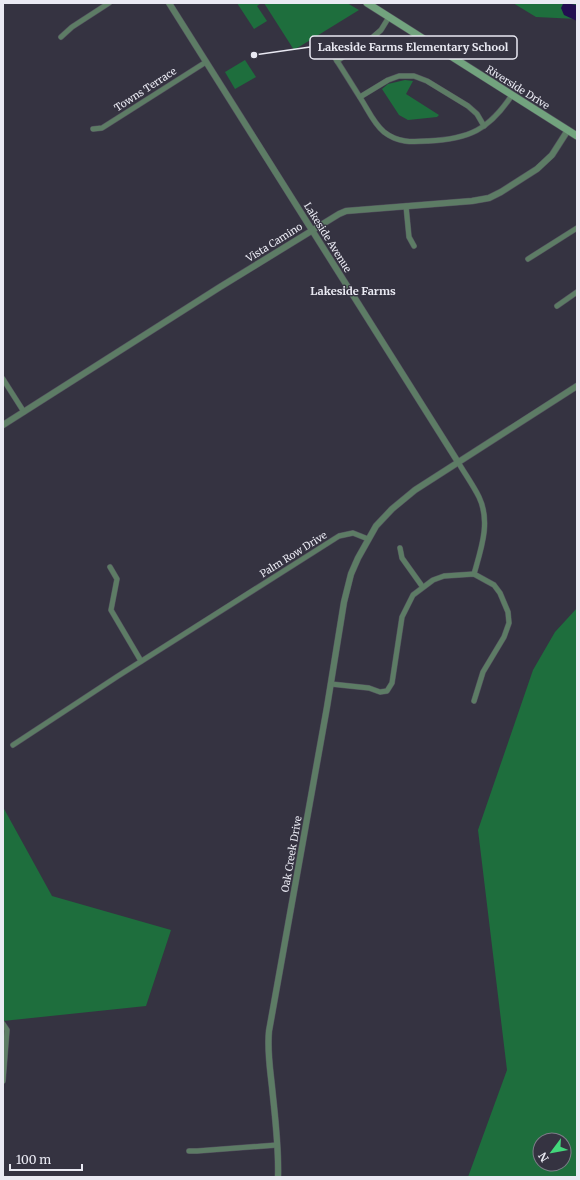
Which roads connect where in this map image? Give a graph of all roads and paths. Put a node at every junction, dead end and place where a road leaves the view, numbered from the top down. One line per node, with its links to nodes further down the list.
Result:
1 (109, 3): 5 (street)
2 (169, 3): 8 (street, Lakeside Avenue)
3 (366, 3): 4 (main road, Riverside Drive)
4 (389, 17): 7 (street); 9 (main road, Riverside Drive)
5 (61, 37)
6 (330, 50): 7 (street)
7 (337, 61): 10 (street)
8 (206, 62): 12 (street, Towns Terrace); 17 (street, Lakeside Avenue)
9 (512, 95): 11 (street); 13 (main road, Riverside Drive)
10 (360, 97): 11 (street); 11 (street)
11 (484, 126)
12 (93, 129)
13 (568, 130): 14 (main road, Riverside Drive); 15 (street, Vista Camino)
14 (577, 136)
15 (406, 206): 17 (street, Vista Camino); 18 (street)
16 (577, 228): 19 (street)
17 (311, 230): 24 (street, Vista Camino); 26 (street, Lakeside Avenue)
18 (414, 246)
19 (528, 259)
20 (577, 292): 21 (street)
21 (557, 306)
22 (3, 379): 24 (street)
23 (577, 386): 26 (street)
24 (24, 412): 25 (street, Vista Camino)
25 (3, 425)
26 (458, 462): 27 (street); 30 (street, Lakeside Avenue)
27 (368, 539): 32 (street, Palm Row Drive); 33 (street, Oak Creek Drive)
28 (400, 548): 31 (street)
29 (110, 566): 32 (street)
30 (474, 574): 31 (street); 34 (street)
31 (422, 586): 33 (street)
32 (141, 661): 35 (street, Palm Row Drive)
33 (331, 684): 38 (street, Oak Creek Drive)
34 (474, 701)
35 (13, 745)
36 (3, 1024): 37 (street)
37 (3, 1081)
38 (277, 1145): 39 (street); 40 (street, Oak Creek Drive)
39 (190, 1151)
40 (278, 1177)

